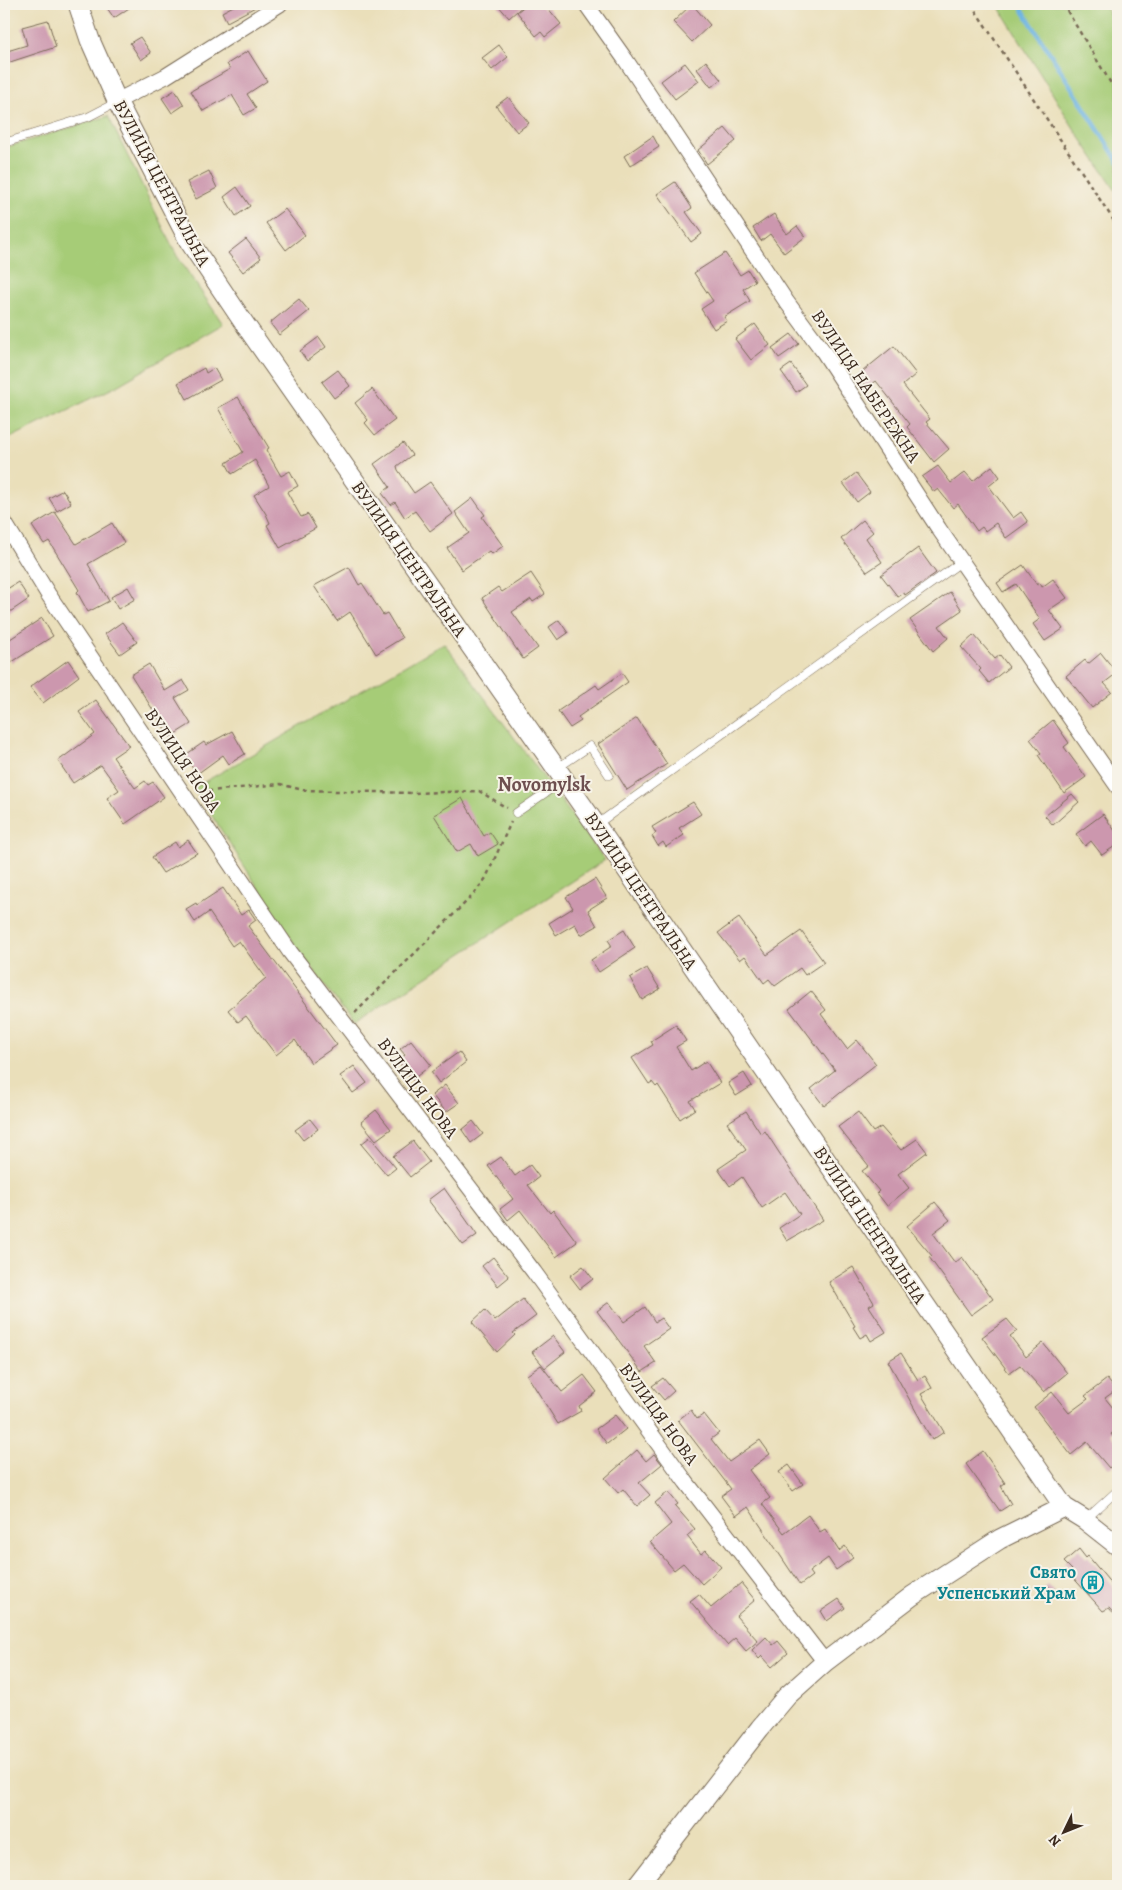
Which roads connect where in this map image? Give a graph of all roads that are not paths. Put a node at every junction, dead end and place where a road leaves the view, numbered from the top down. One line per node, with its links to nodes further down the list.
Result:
1 (78, 4): 4 (street, ВУЛИЦЯ ЦЕНТРАЛЬНА)
2 (280, 4): 4 (street)
3 (586, 4): 7 (street, ВУЛИЦЯ НАБЕРЕЖНА)
4 (117, 101): 5 (lane); 8 (street, ВУЛИЦЯ ЦЕНТРАЛЬНА)
5 (4, 143)
6 (4, 522): 17 (street, ВУЛИЦЯ НОВА)
7 (961, 562): 10 (street, ВУЛИЦЯ НАБЕРЕЖНА); 12 (lane)
8 (560, 774): 9 (lane); 11 (lane); 12 (street, ВУЛИЦЯ ЦЕНТРАЛЬНА)
9 (609, 774)
10 (1118, 787)
11 (516, 813)
12 (596, 825): 14 (street, ВУЛИЦЯ ЦЕНТРАЛЬНА)
13 (1118, 1490): 15 (lane)
14 (1064, 1506): 15 (street, ВУЛИЦЯ ЦЕНТРАЛЬНА); 17 (street)
15 (1085, 1520): 16 (street, ВУЛИЦЯ ЦЕНТРАЛЬНА)
16 (1118, 1546)
17 (824, 1662): 18 (street)
18 (637, 1886)

